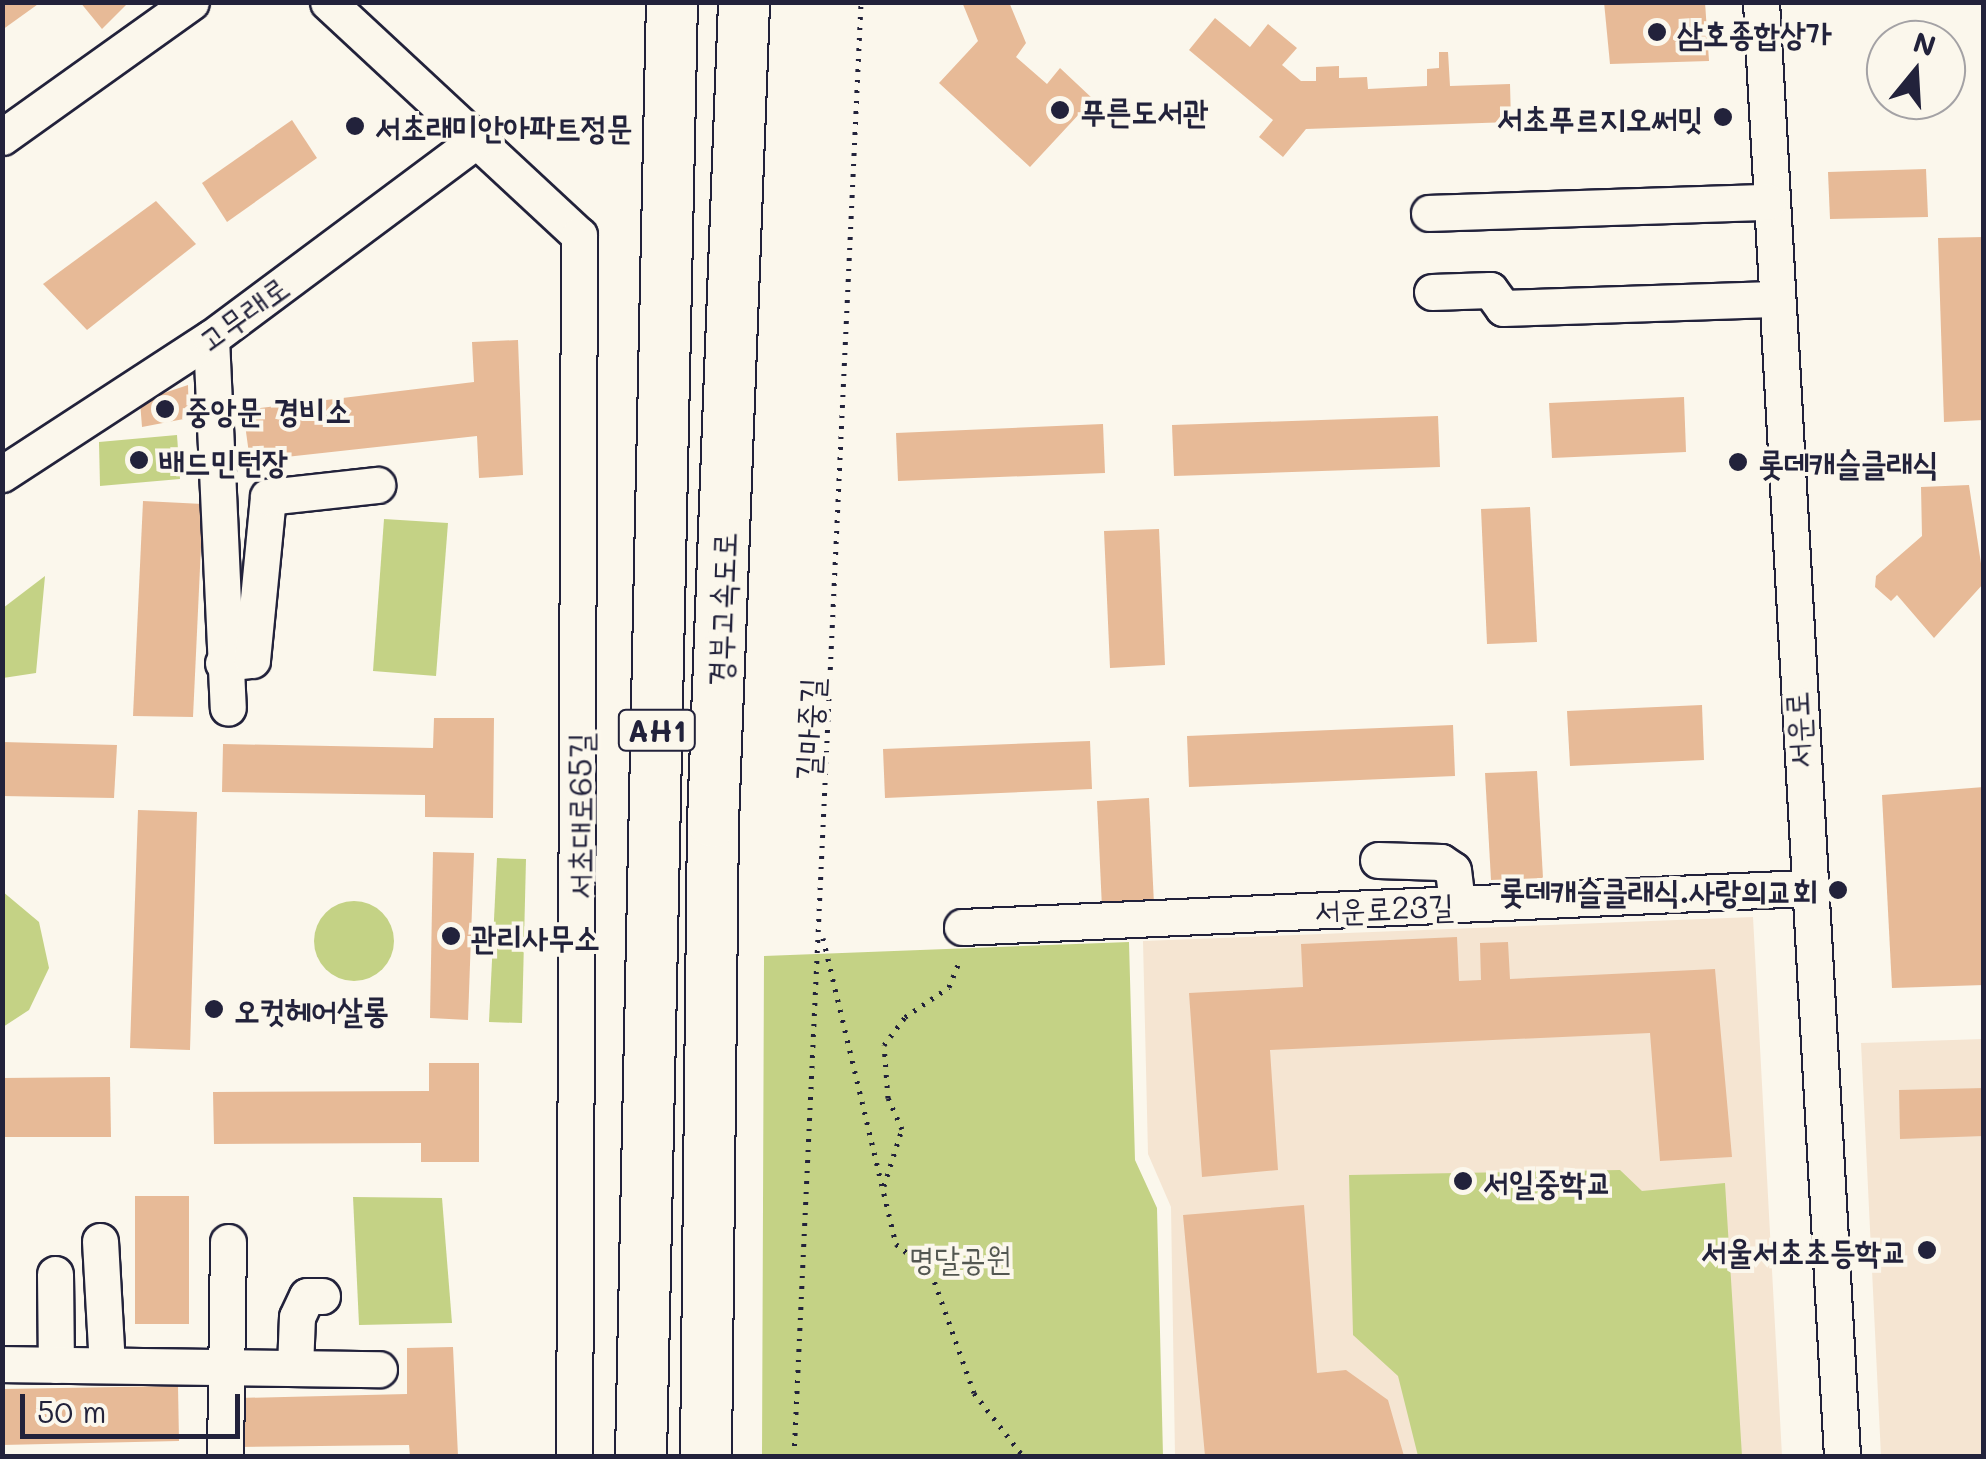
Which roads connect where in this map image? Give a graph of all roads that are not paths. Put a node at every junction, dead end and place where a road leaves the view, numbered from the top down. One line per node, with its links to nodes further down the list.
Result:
1 (192, 2): 6 (street)
2 (328, 2): 7 (street)
3 (672, 2): 33 (highway, 경부고속도로 / AH1)
4 (747, 2): 34 (highway, 경부고속도로 / AH1)
5 (1761, 2): 8 (street, 서운로)
6 (2, 137)
7 (475, 141): 12 (street, 고무래로); 32 (street, 서초대로65길)
8 (1768, 202): 9 (street); 11 (street, 서운로)
9 (1429, 213)
10 (1432, 292): 11 (street)
11 (1773, 299): 18 (street, 서운로)
12 (211, 338): 13 (street, 고무래로); 15 (street)
13 (2, 474)
14 (377, 485): 15 (street)
15 (223, 663): 16 (street)
16 (228, 708)
17 (1378, 860): 19 (street)
18 (1805, 888): 19 (street, 서운로23길); 35 (street, 서운로)
19 (1458, 904): 20 (street, 서운로23길)
20 (962, 927)
21 (100, 1241): 27 (street)
22 (228, 1242): 28 (street)
23 (55, 1274): 26 (street)
24 (322, 1296): 29 (street)
25 (2, 1364): 26 (street)
26 (56, 1365): 27 (street)
27 (107, 1365): 28 (street)
28 (225, 1366): 29 (street); 31 (street)
29 (295, 1368): 30 (street)
30 (379, 1370)
31 (225, 1456)
32 (574, 1456)
33 (641, 1456)
34 (706, 1456)
35 (1842, 1456)

